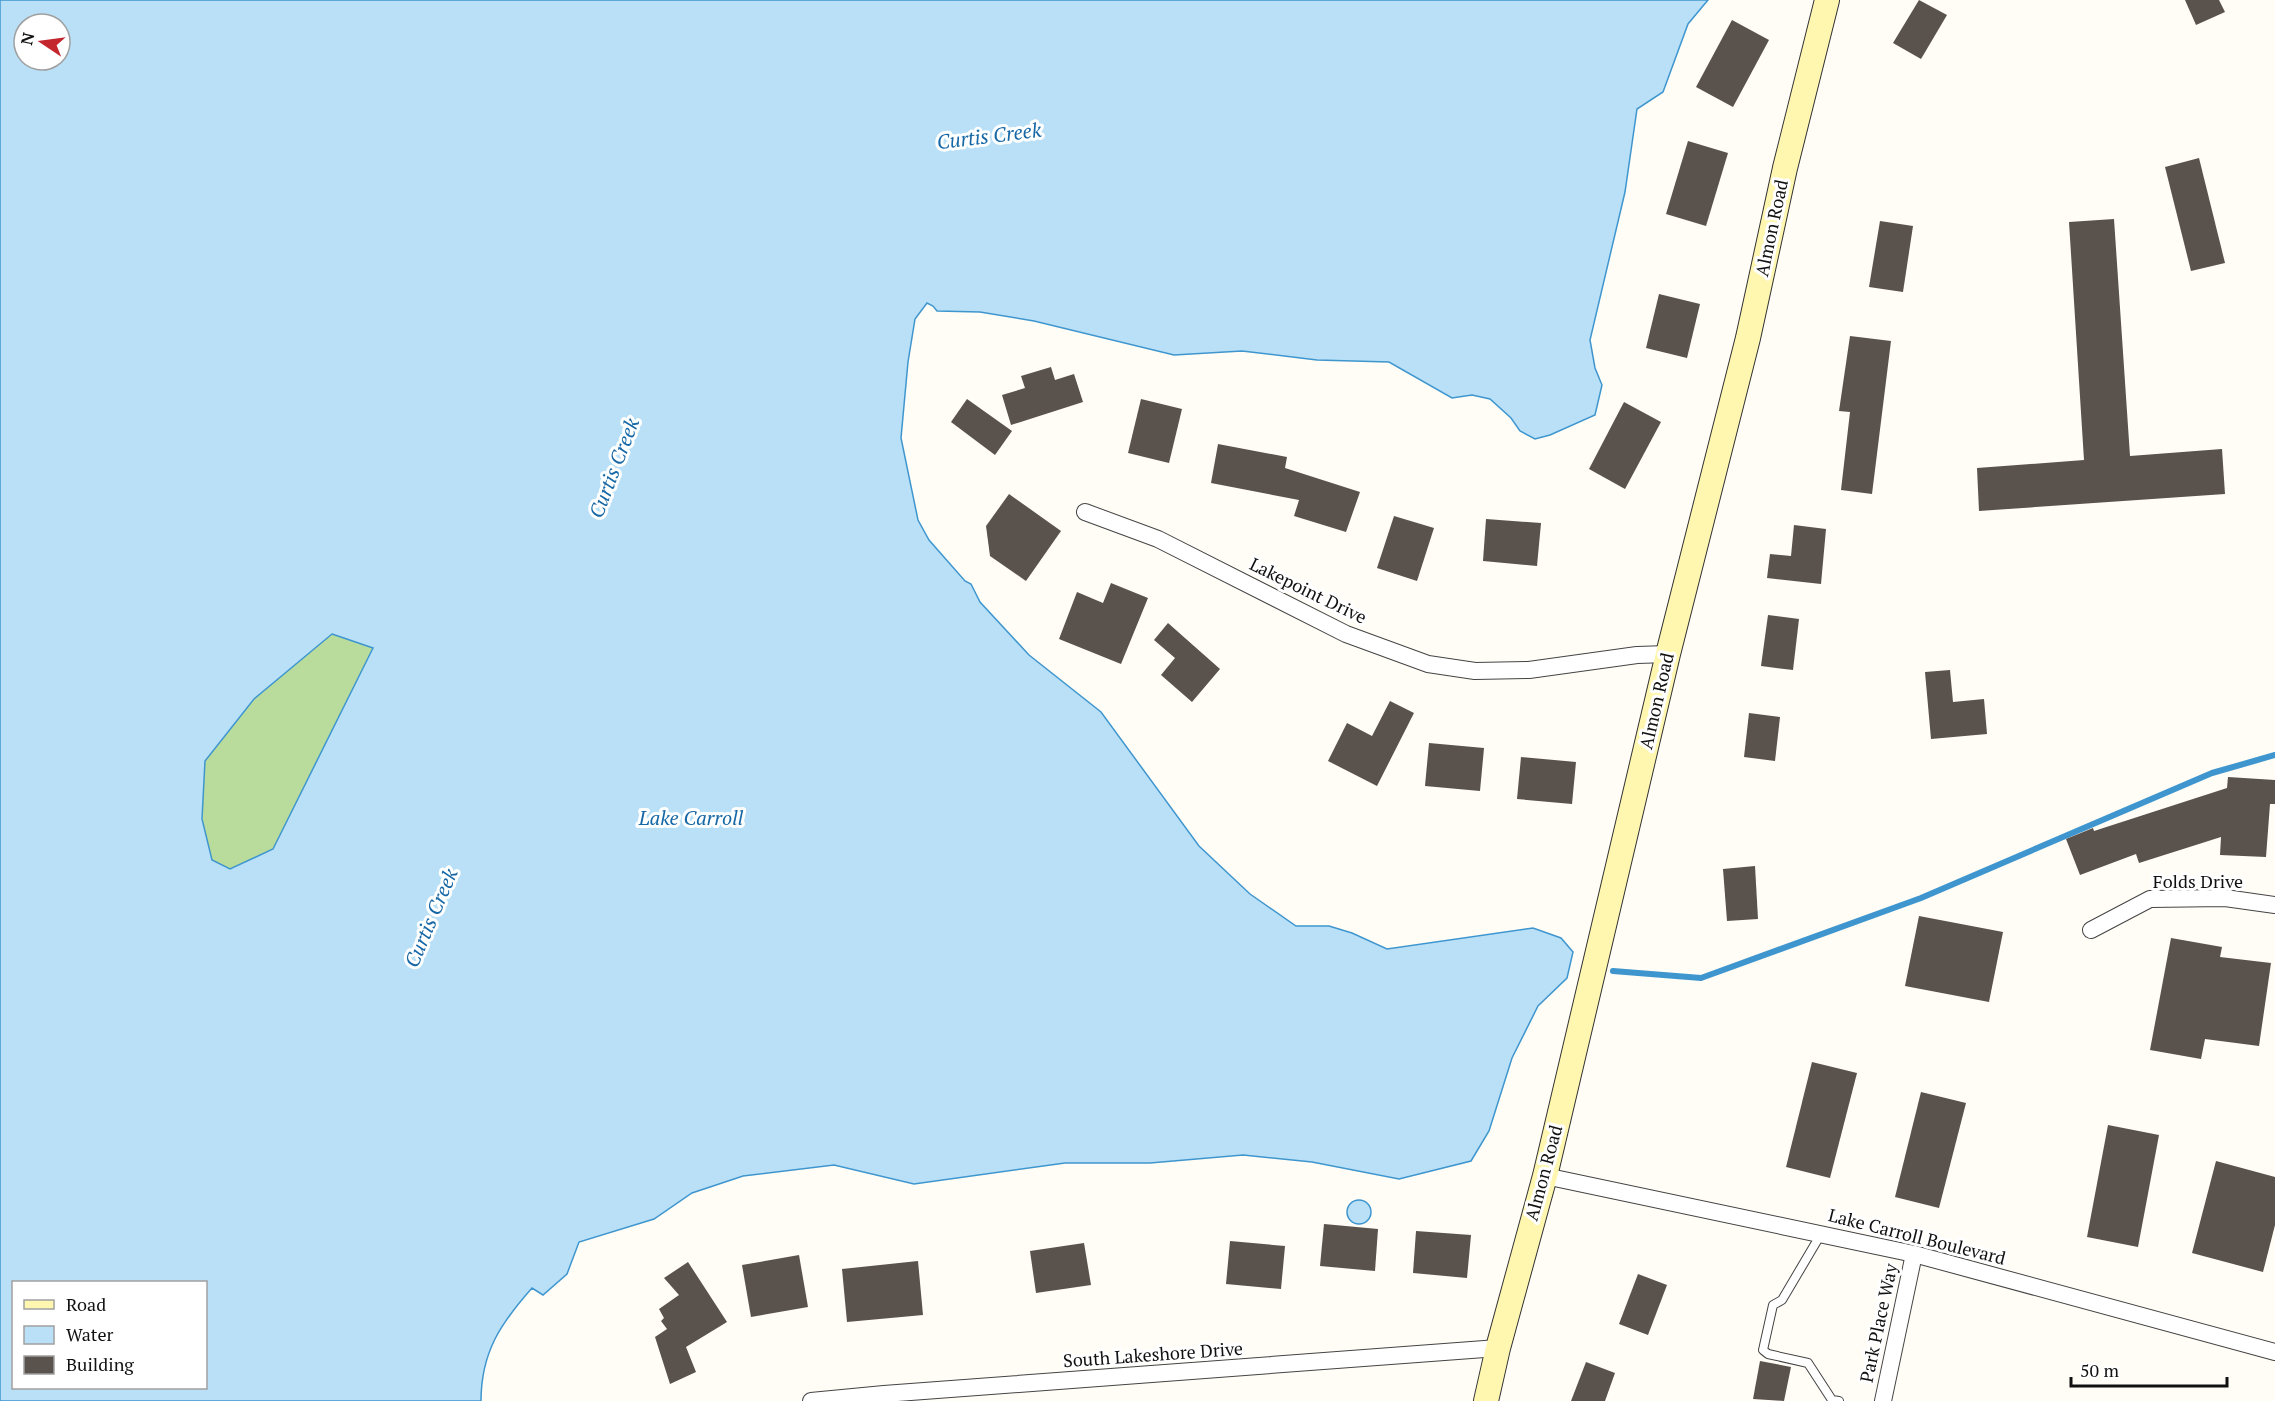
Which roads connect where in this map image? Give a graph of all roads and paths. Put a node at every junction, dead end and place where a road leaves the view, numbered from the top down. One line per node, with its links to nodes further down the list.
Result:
1 (1827, 0): 3 (street, Almon Road)
2 (1084, 512): 3 (street, Lakepoint Drive)
3 (1668, 654): 6 (street, Almon Road)
4 (2275, 905): 5 (street, Folds Drive)
5 (2091, 930)
6 (1545, 1176): 7 (street, Lake Carroll Boulevard); 9 (street, Almon Road)
7 (1821, 1234): 8 (street, Lake Carroll Boulevard); 13 (lane)
8 (1914, 1254): 10 (street, Lake Carroll Boulevard); 14 (street, Park Place Way)
9 (1498, 1348): 11 (street, South Lakeshore Drive); 12 (street, Almon Road)
10 (2275, 1352)
11 (811, 1401)
12 (1486, 1401)
13 (1839, 1401)
14 (1883, 1401)

